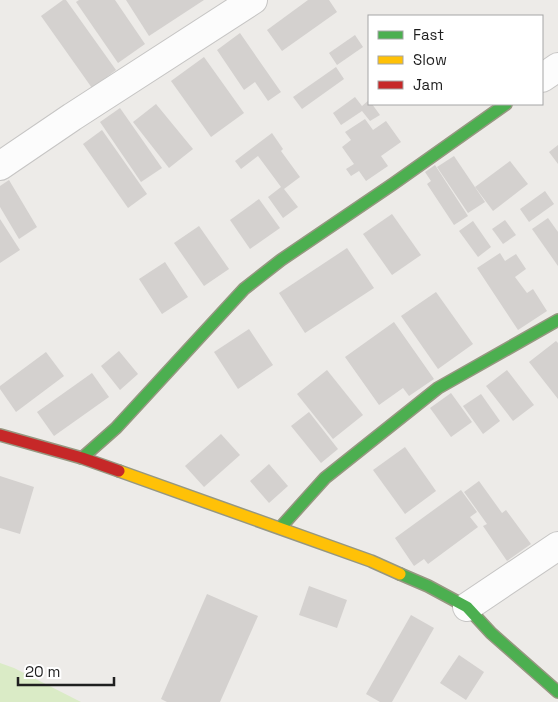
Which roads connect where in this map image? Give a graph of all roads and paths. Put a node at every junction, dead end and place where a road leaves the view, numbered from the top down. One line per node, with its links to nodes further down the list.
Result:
1 (253, 0): 5 (street)
2 (558, 67): 3 (street)
3 (543, 77)
4 (505, 105): 8 (street)
5 (0, 166)
6 (558, 320): 9 (street)
7 (0, 435): 8 (street)
8 (82, 458): 9 (street)
9 (280, 528): 11 (street)
10 (558, 546): 11 (street)
11 (467, 606): 12 (street)
12 (558, 692)

